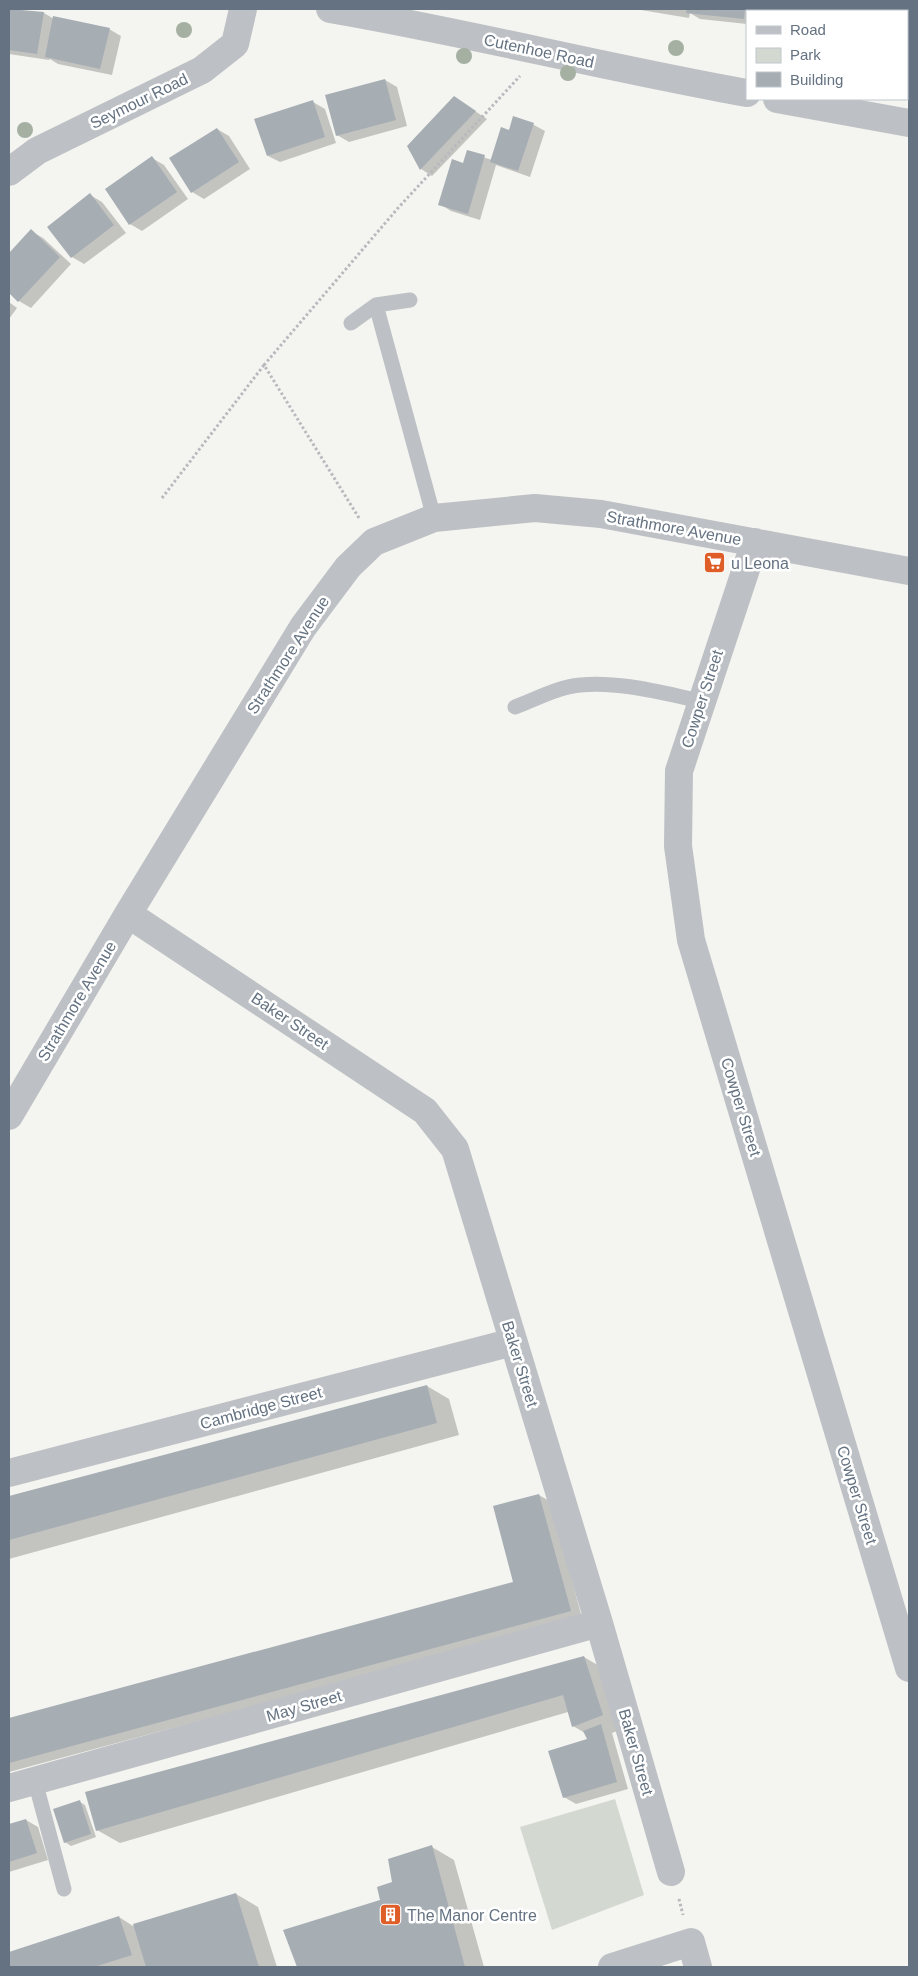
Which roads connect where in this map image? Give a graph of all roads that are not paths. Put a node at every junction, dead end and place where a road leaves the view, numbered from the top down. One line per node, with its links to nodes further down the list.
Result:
1 (243, 9): 6 (street, Seymour Road)
2 (330, 9): 3 (street, Cutenhoe Road)
3 (746, 93)
4 (782, 100): 5 (street)
5 (909, 123)
6 (9, 172)
7 (410, 300): 8 (lane)
8 (376, 305): 9 (lane); 10 (lane)
9 (351, 323)
10 (434, 518): 11 (street, Strathmore Avenue); 15 (street, Strathmore Avenue)
11 (756, 542): 12 (street, Strathmore Avenue); 13 (street, Cowper Street)
12 (909, 571)
13 (701, 701): 14 (lane); 20 (street, Cowper Street)
14 (515, 707)
15 (128, 914): 16 (street, Strathmore Avenue); 17 (street, Baker Street)
16 (9, 1116)
17 (513, 1342): 18 (street, Cambridge Street); 19 (street, Baker Street)
18 (9, 1473)
19 (599, 1623): 21 (street, May Street); 23 (street, Baker Street)
20 (909, 1668)
21 (35, 1781): 22 (street, May Street); 24 (lane)
22 (9, 1788)
23 (671, 1872)
24 (64, 1889)
25 (695, 1955): 26 (street)
26 (612, 1967)

